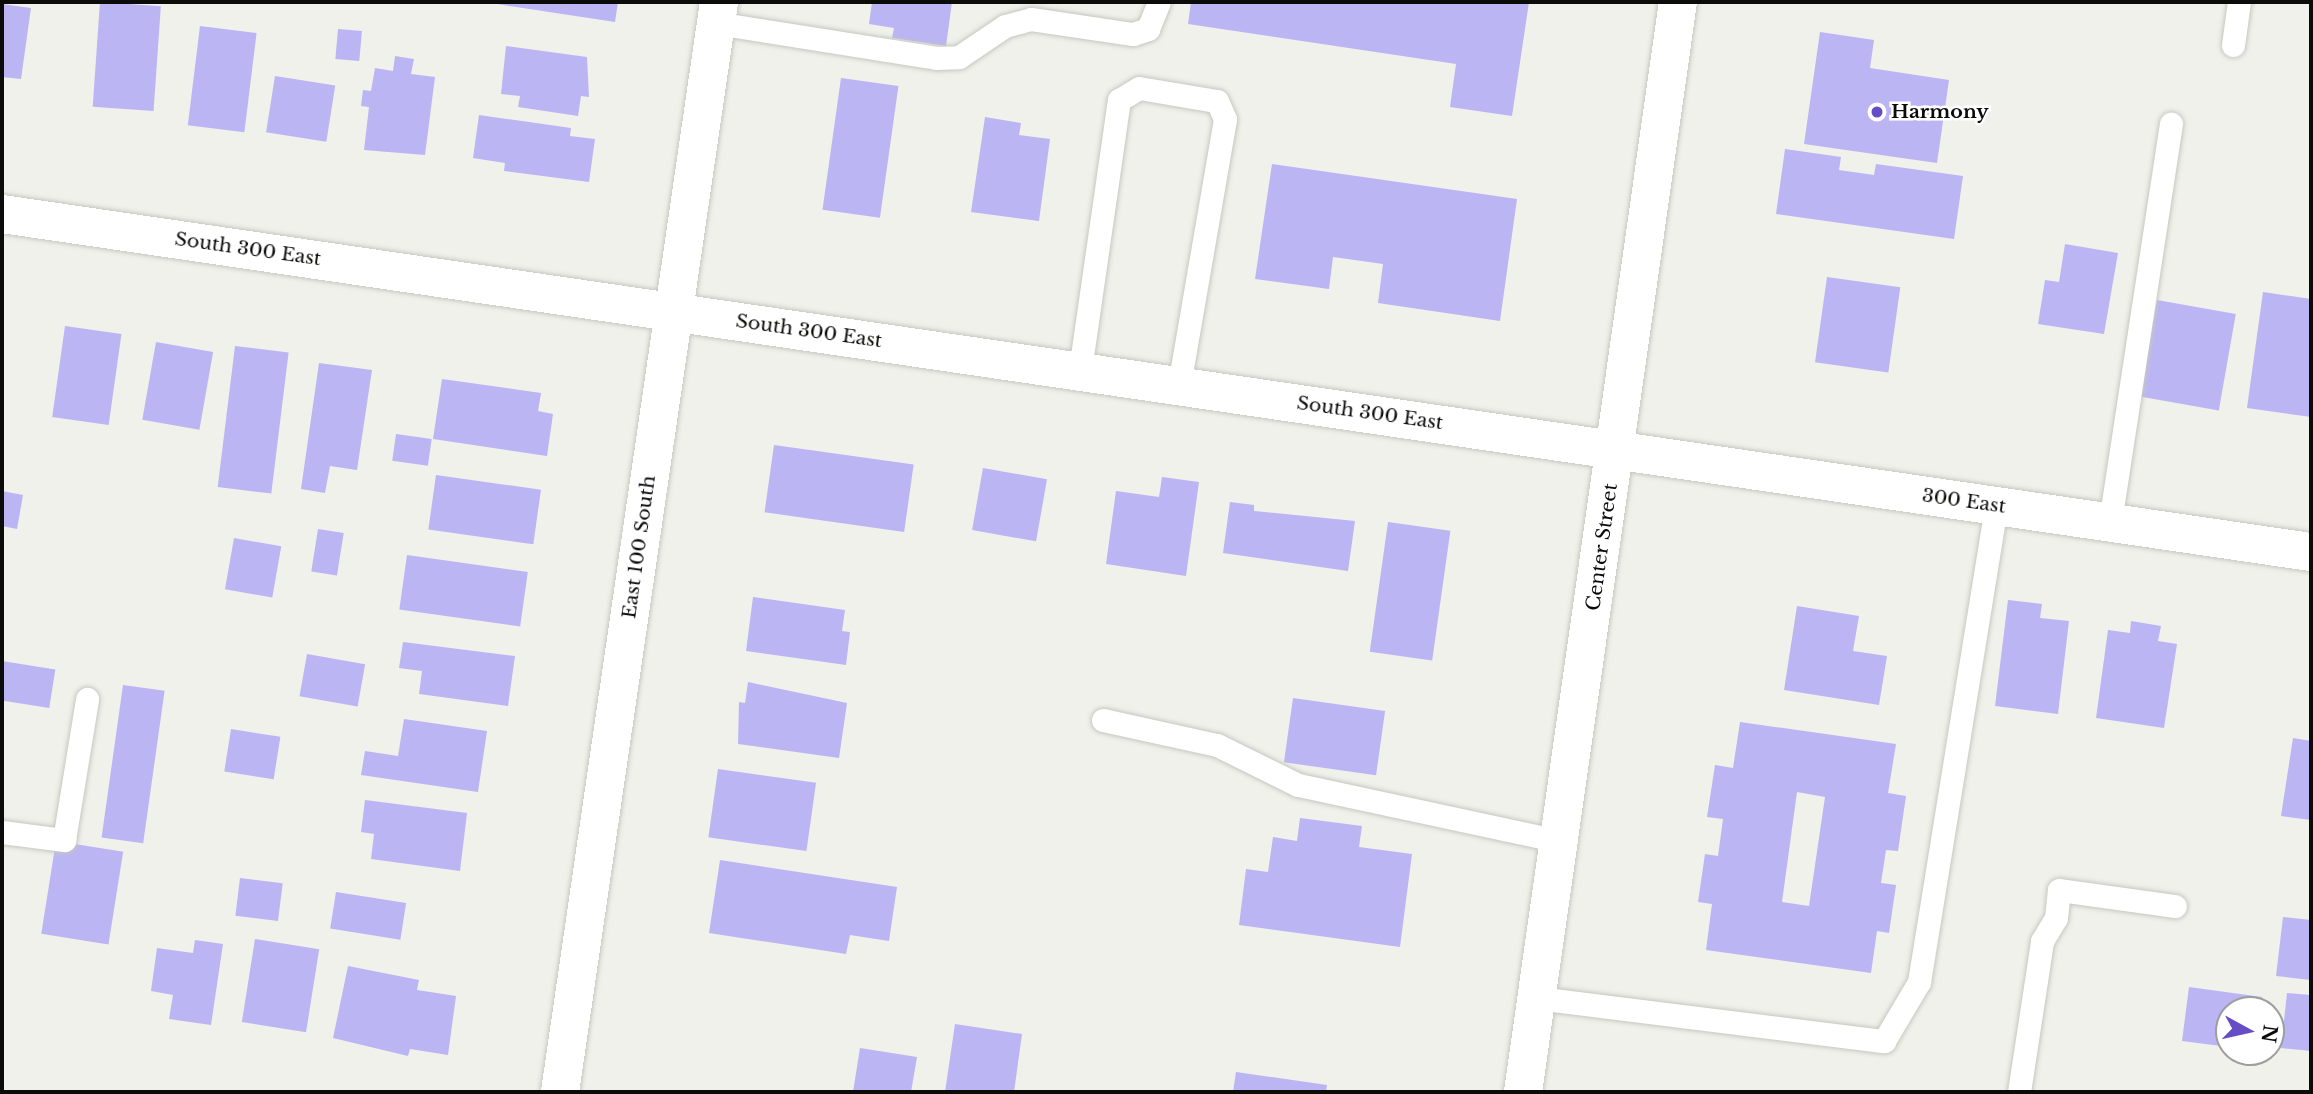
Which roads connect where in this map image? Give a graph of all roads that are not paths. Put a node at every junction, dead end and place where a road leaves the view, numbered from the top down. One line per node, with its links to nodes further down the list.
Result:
1 (1159, 2): 4 (lane)
2 (1678, 2): 11 (street, Center Street)
3 (2239, 2): 5 (lane)
4 (717, 12): 8 (street, East 100 South)
5 (2233, 45)
6 (2171, 124): 13 (lane)
7 (2, 214): 8 (street, South 300 East)
8 (673, 311): 9 (street, South 300 East); 21 (street, East 100 South)
9 (1080, 370): 10 (street, South 300 East); 10 (lane)
10 (1179, 385): 11 (street, South 300 East)
11 (1617, 449): 12 (street, 300 East); 18 (street, Center Street)
12 (1996, 505): 13 (street, 300 East); 20 (lane)
13 (2110, 522): 14 (street, 300 East)
14 (2311, 552)
15 (87, 699): 17 (lane)
16 (1103, 720): 18 (lane)
17 (2, 832)
18 (1559, 841): 20 (street, Center Street)
19 (2175, 906): 23 (lane)
20 (1536, 998): 22 (street, Center Street)
21 (559, 1092)
22 (1523, 1092)
23 (2019, 1092)

